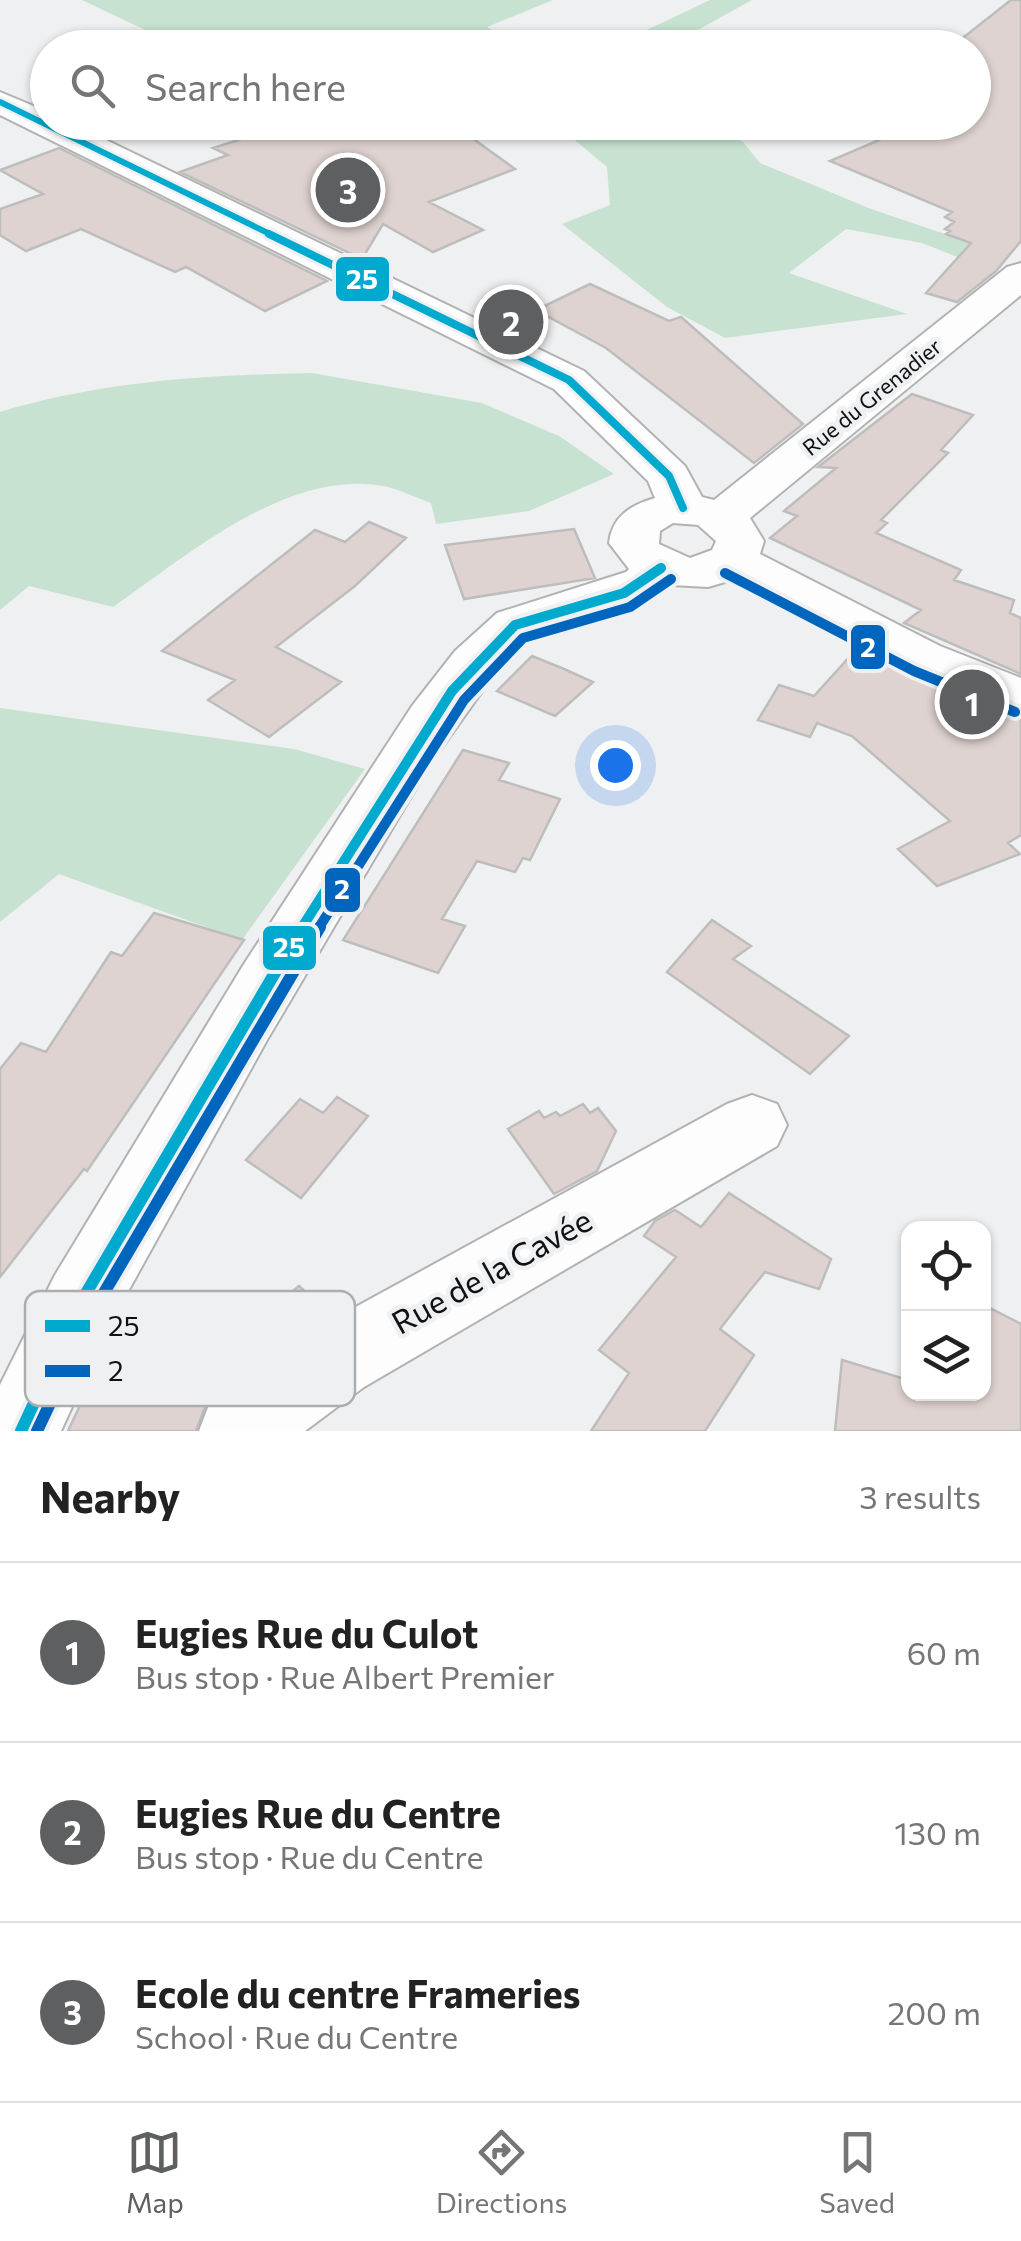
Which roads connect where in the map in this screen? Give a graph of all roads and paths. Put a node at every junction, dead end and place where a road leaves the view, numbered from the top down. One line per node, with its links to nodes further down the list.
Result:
1 (0, 102): 2 (street)
2 (30, 117)
3 (78, 140): 5 (street)
4 (1021, 275): 5 (street, Rue du Grenadier)
5 (699, 538): 6 (street); 8 (street, Rue du Grenadier)
6 (1021, 698)
7 (752, 1125): 9 (street, Rue de la Cavée)
8 (87, 1291)
9 (355, 1349)
10 (30, 1406): 12 (street, Rue du Grenadier)
11 (273, 1406): 13 (street, Rue de la Cavée)
12 (21, 1431)
13 (239, 1431)

